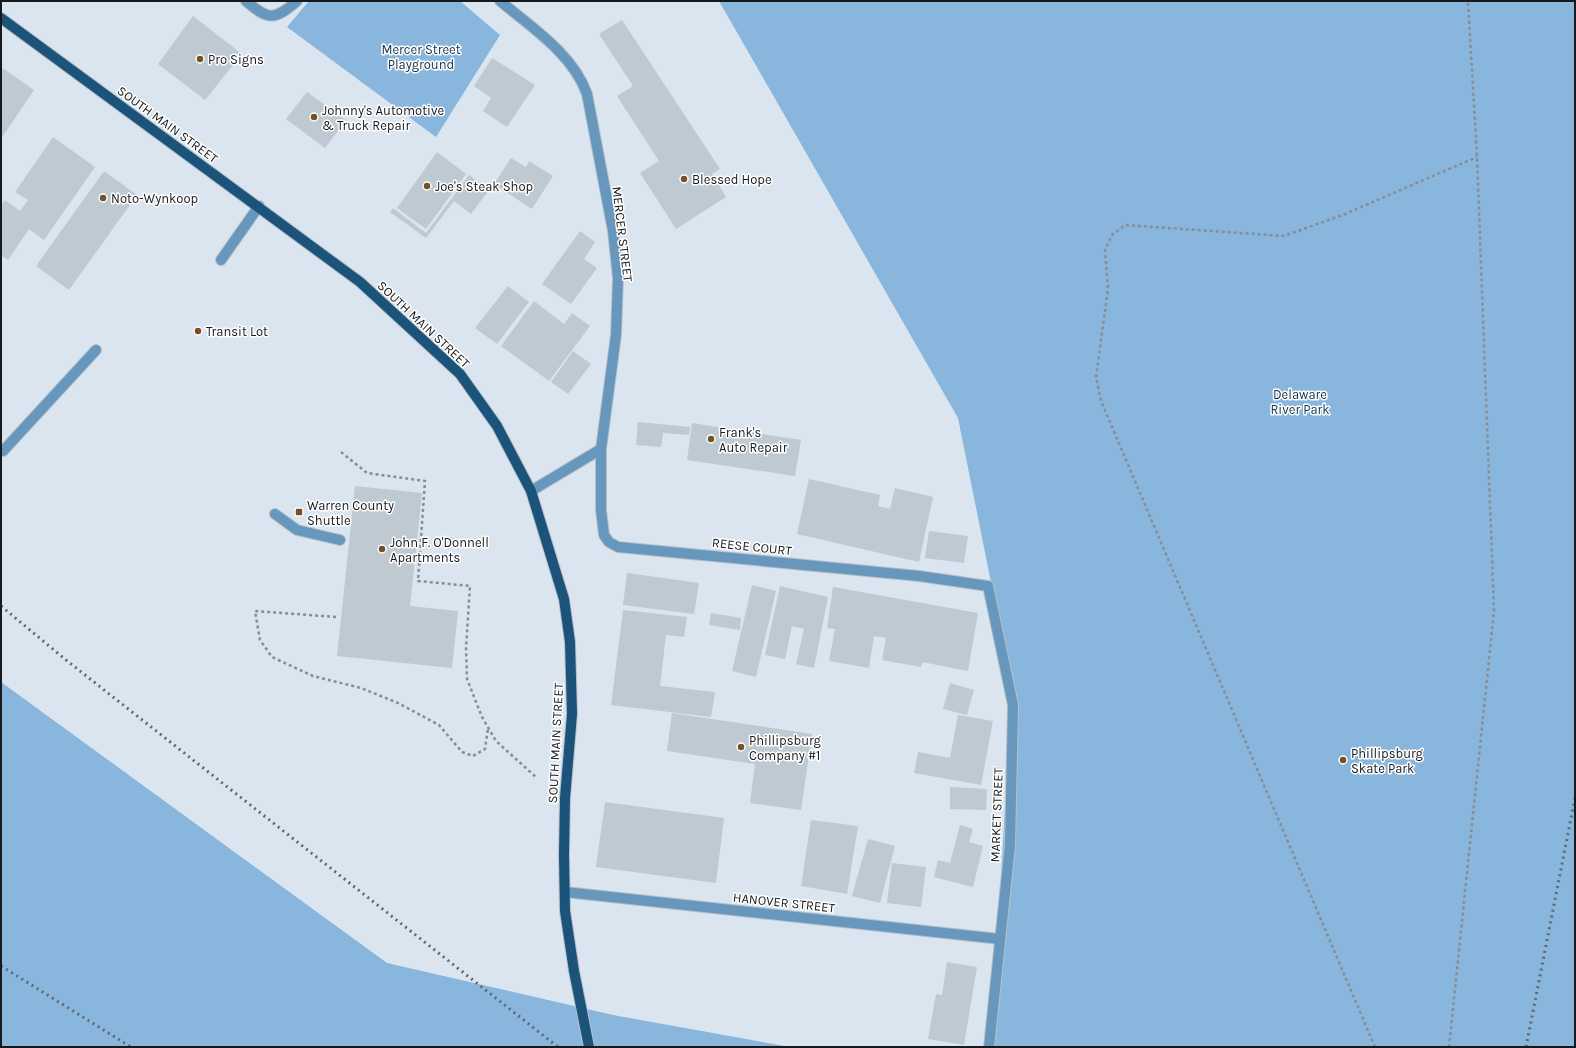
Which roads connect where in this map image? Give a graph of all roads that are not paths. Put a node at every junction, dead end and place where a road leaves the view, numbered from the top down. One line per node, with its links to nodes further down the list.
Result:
1 (246, 1): 2 (street)
2 (297, 1)
3 (500, 1): 8 (street, MERCER STREET)
4 (1, 18): 5 (main road, SOUTH MAIN STREET)
5 (259, 206): 6 (street); 10 (main road, SOUTH MAIN STREET)
6 (220, 260)
7 (96, 350): 9 (street)
8 (601, 449): 10 (street); 13 (street, REESE COURT)
9 (1, 451)
10 (531, 491): 14 (main road, SOUTH MAIN STREET)
11 (275, 514): 12 (street)
12 (340, 540)
13 (988, 586): 15 (street, MARKET STREET)
14 (565, 892): 15 (street, HANOVER STREET); 16 (main road, SOUTH MAIN STREET)
15 (1000, 939): 17 (street, MARKET STREET)
16 (589, 1047)
17 (989, 1047)

